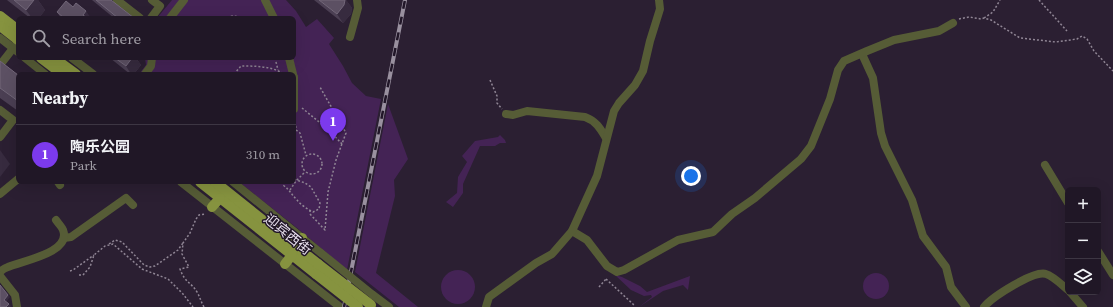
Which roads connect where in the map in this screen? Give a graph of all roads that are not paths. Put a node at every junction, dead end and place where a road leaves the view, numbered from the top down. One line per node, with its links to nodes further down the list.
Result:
1 (117, 0): 8 (street)
2 (152, 0): 9 (street)
3 (184, 0): 10 (street)
4 (265, 0): 11 (street)
5 (357, 0): 15 (street)
6 (659, 0): 36 (street)
7 (0, 16): 14 (main road)
8 (137, 16)
9 (152, 16)
10 (172, 16)
11 (273, 16)
12 (953, 23): 20 (street)
13 (0, 26): 17 (main road)
14 (16, 28)
15 (350, 37)
16 (0, 38): 18 (street)
17 (16, 45)
18 (16, 46)
19 (16, 47): 27 (street)
20 (862, 54): 47 (street); 64 (street)
21 (28, 60): 29 (street)
22 (44, 60): 30 (main road)
23 (58, 60): 28 (main road)
24 (73, 60): 28 (street)
25 (152, 60): 31 (street)
26 (289, 60): 32 (street)
27 (0, 65)
28 (78, 71)
29 (43, 72)
30 (60, 72)
31 (146, 72)
32 (292, 72)
33 (0, 110): 35 (street)
34 (506, 114): 36 (street)
35 (0, 137)
36 (606, 138): 47 (street)
37 (1045, 165): 43 (street)
38 (16, 181): 42 (street)
39 (183, 184): 45 (street)
40 (209, 184): 41 (main road, 迎宾西街)
41 (227, 188): 45 (main road); 49 (street); 50 (main road, 迎宾西街)
42 (0, 194)
43 (1065, 197)
44 (133, 204): 48 (street)
45 (212, 207): 52 (street)
46 (56, 220): 48 (street)
47 (572, 231): 63 (street)
48 (64, 238): 53 (street)
49 (302, 238): 50 (main road); 62 (street, bridge)
50 (294, 251): 52 (main road); 58 (main road, 迎宾西街, bridge); 61 (main road, 迎宾西街, bridge)
51 (1101, 256): 54 (street)
52 (285, 264): 60 (street)
53 (0, 272)
54 (1113, 275)
55 (0, 276): 59 (street)
56 (1065, 288): 65 (street)
57 (1072, 295): 66 (street)
58 (372, 306)
59 (17, 307)
60 (340, 307)
61 (358, 307)
62 (389, 307)
63 (486, 307)
64 (966, 307)
65 (984, 307)
66 (1083, 307)

